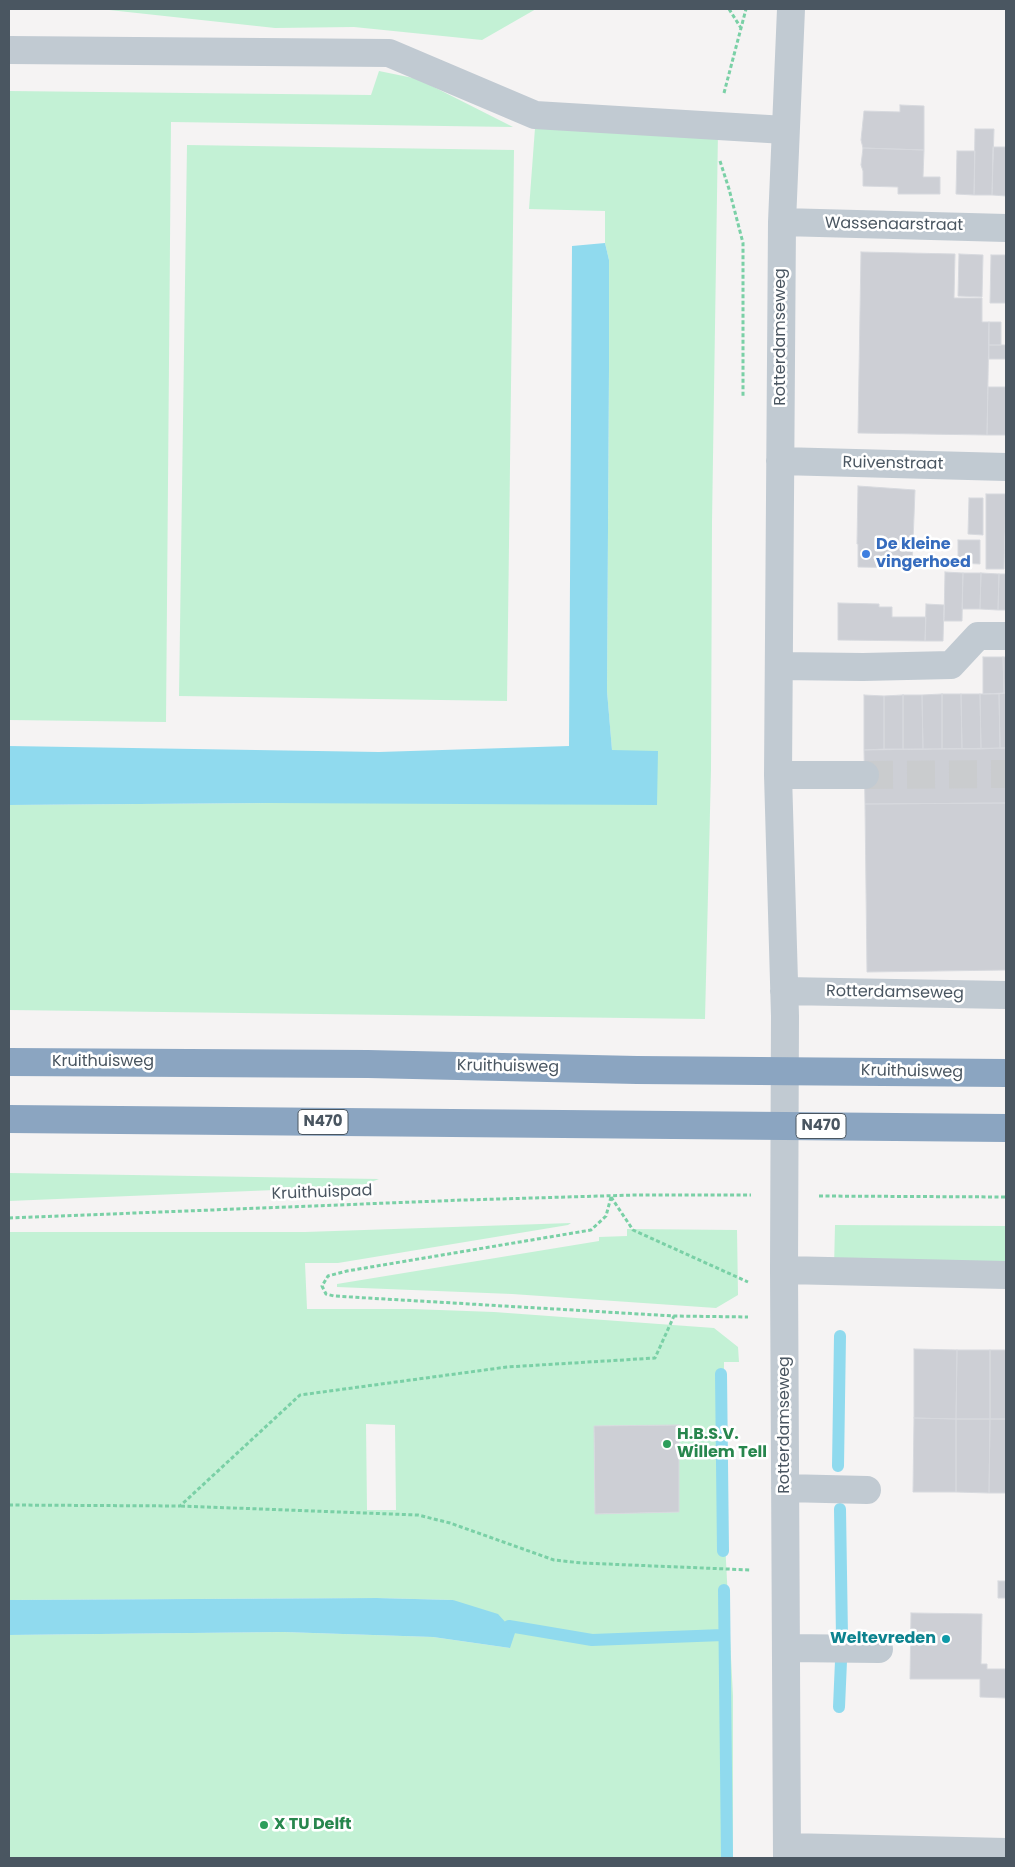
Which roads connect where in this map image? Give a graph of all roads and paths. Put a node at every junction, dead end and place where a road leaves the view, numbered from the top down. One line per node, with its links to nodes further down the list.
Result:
1 (729, 9): 3 (path)
2 (791, 9): 5 (street, Rotterdamseweg)
3 (742, 28)
4 (9, 50): 5 (street)
5 (785, 130): 6 (street, Rotterdamseweg)
6 (782, 222): 7 (street, Wassenaarstraat); 8 (street, Rotterdamseweg)
7 (1006, 228)
8 (780, 461): 9 (street, Ruivenstraat); 11 (street, Rotterdamseweg)
9 (1006, 467)
10 (1006, 636): 11 (street)
11 (779, 666): 12 (street, Rotterdamseweg)
12 (778, 775): 13 (street); 14 (street, Rotterdamseweg)
13 (865, 775)
14 (784, 991): 15 (street, Rotterdamseweg); 23 (street, Rotterdamseweg)
15 (1006, 995)
16 (9, 1062): 17 (highway, Kruithuisweg)
17 (1006, 1073)
18 (9, 1119): 19 (highway, N470)
19 (1006, 1128)
20 (636, 1194): 21 (path, Kruithuispad)
21 (610, 1197): 22 (path, Kruithuispad); 25 (path); 26 (path)
22 (9, 1218)
23 (784, 1270): 24 (street); 28 (street, Rotterdamseweg)
24 (1006, 1275)
25 (752, 1284)
26 (674, 1316): 27 (path); 31 (path)
27 (748, 1317)
28 (785, 1488): 29 (street); 33 (street, Rotterdamseweg)
29 (867, 1490)
30 (9, 1505): 31 (path)
31 (180, 1506): 32 (path)
32 (752, 1570)
33 (787, 1648): 34 (street); 35 (street, Rotterdamseweg)
34 (879, 1649)
35 (787, 1852): 36 (street)
36 (1006, 1852)

